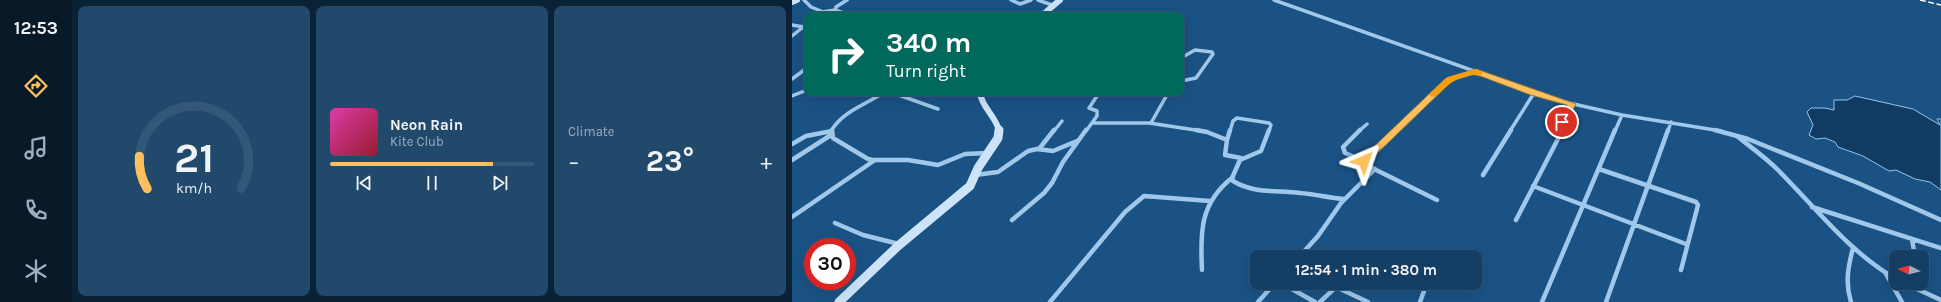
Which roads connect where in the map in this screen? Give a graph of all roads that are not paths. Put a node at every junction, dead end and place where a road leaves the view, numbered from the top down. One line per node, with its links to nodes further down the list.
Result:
1 (797, 0): 9 (street)
2 (804, 0): 12 (street)
3 (847, 0): 11 (street)
4 (1011, 0): 5 (street)
5 (1031, 0)
6 (1038, 0): 10 (street)
7 (1060, 0): 10 (street)
8 (1274, 0): 21 (street)
9 (792, 2)
10 (1052, 5): 14 (street)
11 (835, 10): 12 (street); 13 (street)
12 (822, 12)
13 (841, 12)
14 (1048, 12)
15 (792, 25): 16 (street)
16 (804, 26)
17 (804, 27): 18 (street)
18 (792, 36)
19 (1184, 56): 23 (street)
20 (804, 70): 22 (street)
21 (1476, 72): 25 (street); 50 (street)
22 (792, 79)
23 (1184, 80)
24 (804, 91): 26 (street)
25 (1534, 93): 32 (street); 54 (street)
26 (792, 96)
27 (878, 96): 40 (street)
28 (901, 96): 33 (street)
29 (980, 96): 46 (street)
30 (1097, 96): 37 (street)
31 (1166, 96): 38 (street)
32 (1572, 104): 34 (street); 56 (street)
33 (938, 110)
34 (1622, 115): 36 (street); 52 (street)
35 (1062, 121): 45 (street)
36 (1670, 122): 41 (street); 57 (street)
37 (1092, 123): 38 (street); 42 (street)
38 (1150, 123): 43 (street)
39 (1367, 124): 50 (street)
40 (832, 133): 44 (street); 48 (street); 49 (street)
41 (1735, 135): 62 (street); 66 (street)
42 (1079, 140): 45 (street); 64 (street)
43 (1227, 140): 47 (street); 47 (street)
44 (792, 144)
45 (1039, 149): 53 (street)
46 (987, 153): 49 (street); 53 (street)
47 (1242, 158): 55 (street)
48 (792, 160)
49 (875, 160): 63 (street)
50 (1364, 161): 51 (street)
51 (1375, 169): 58 (street); 59 (street)
52 (1599, 169): 57 (street); 61 (street)
53 (975, 175): 70 (street)
54 (1483, 175)
55 (1233, 176): 58 (street); 60 (street)
56 (1533, 186): 61 (street); 65 (street)
57 (1648, 186): 68 (street); 71 (street)
58 (1344, 199): 74 (street)
59 (1437, 200)
60 (1210, 201): 76 (street); 86 (street)
61 (1583, 204): 68 (street); 92 (street)
62 (1812, 207): 69 (street); 72 (street)
63 (792, 216)
64 (1012, 220)
65 (1516, 220)
66 (1941, 220)
67 (835, 223): 70 (street)
68 (1634, 223): 71 (street); 93 (street)
69 (1912, 239): 73 (street); 75 (street)
70 (900, 244): 85 (street)
71 (1686, 244): 77 (street)
72 (1853, 248): 78 (street); 94 (street)
73 (1941, 248)
74 (1305, 250)
75 (1914, 250)
76 (1202, 270)
77 (1681, 270)
78 (1886, 274): 79 (street); 95 (street)
79 (1889, 276)
80 (1269, 290): 87 (street)
81 (1294, 290): 88 (street)
82 (1920, 290): 84 (street)
83 (1424, 291): 91 (street)
84 (1941, 300)
85 (839, 302)
86 (1050, 302)
87 (1258, 302)
88 (1315, 302)
89 (1320, 302): 90 (street)
90 (1368, 302)
91 (1420, 302)
92 (1542, 302)
93 (1606, 302)
94 (1851, 302)
95 (1902, 302)

